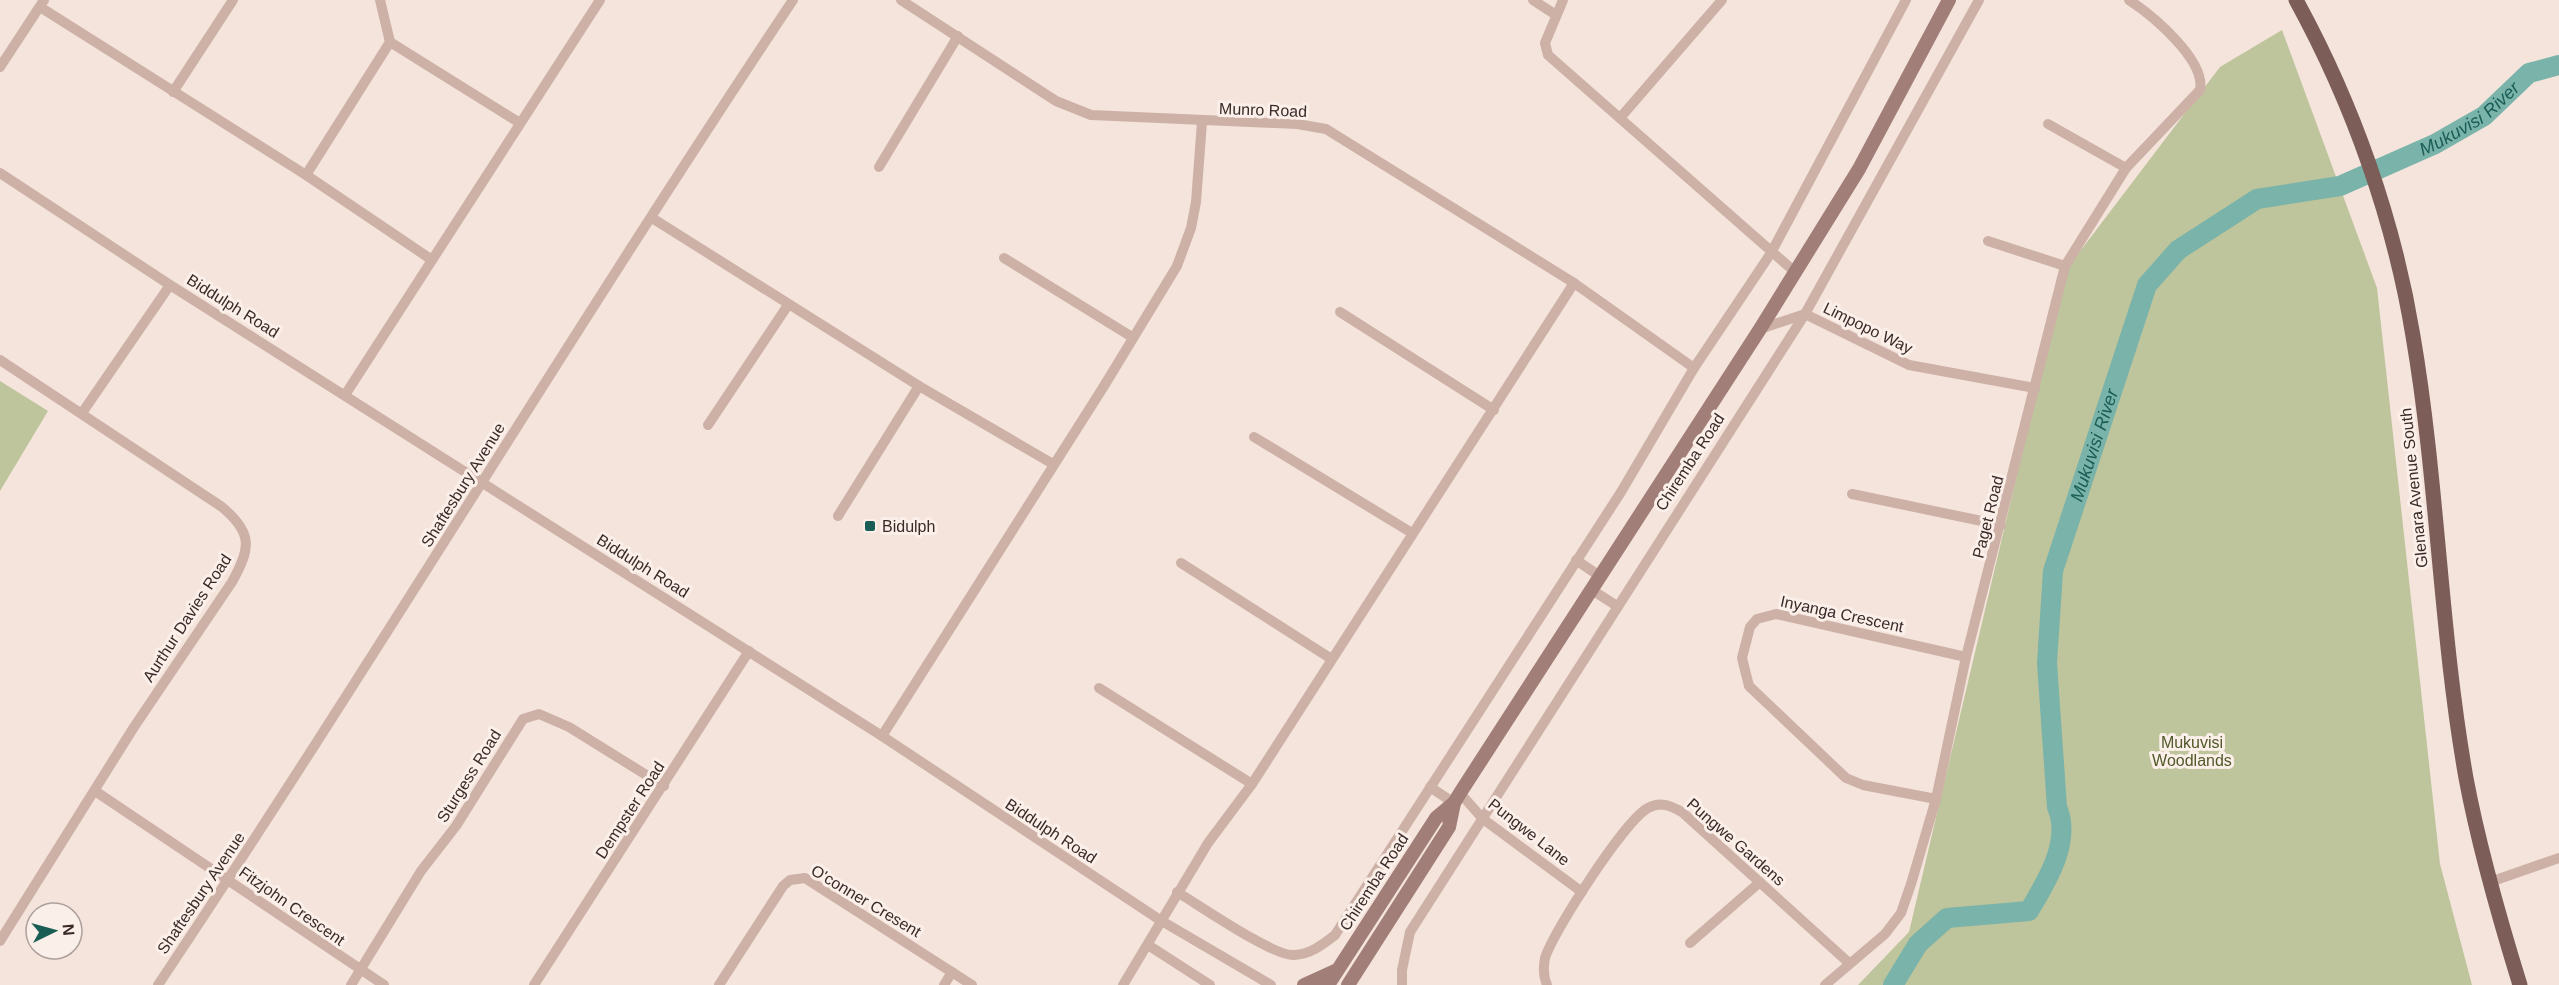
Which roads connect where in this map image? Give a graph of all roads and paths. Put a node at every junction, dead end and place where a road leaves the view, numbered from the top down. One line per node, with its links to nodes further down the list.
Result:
1 (233, 0): 19 (street)
2 (380, 0): 17 (street)
3 (600, 0): 22 (street)
4 (793, 0): 28 (street, Shaftesbury Avenue)
5 (902, 0): 16 (street, Munro Road)
6 (1533, 0): 15 (street)
7 (1563, 0): 15 (street)
8 (1722, 0): 20 (street)
9 (1906, 0): 30 (street)
10 (1949, 0): 34 (main road, Chiremba Road)
11 (1979, 0): 39 (street, Chiremba Road)
12 (2129, 0): 25 (street, Paget Road)
13 (2296, 0): 77 (main road, Glenara Avenue South)
14 (42, 3): 18 (street); 19 (street)
15 (1556, 15): 20 (street)
16 (958, 36): 21 (street, Munro Road); 24 (street)
17 (390, 42): 22 (street); 27 (street)
18 (0, 67)
19 (173, 92): 27 (street)
20 (1620, 118): 30 (street)
21 (1202, 122): 35 (street, Munro Road); 41 (street)
22 (520, 123): 32 (street)
23 (2048, 124): 25 (street)
24 (879, 166)
25 (2127, 168): 33 (street, Paget Road)
26 (0, 173): 36 (street, Biddulph Road)
27 (306, 175): 32 (street)
28 (652, 218): 37 (street); 52 (street, Shaftesbury Avenue)
29 (1988, 241): 33 (street)
30 (1771, 253): 34 (street); 43 (street)
31 (1004, 258): 41 (street)
32 (432, 260): 46 (street)
33 (2065, 266): 45 (street, Paget Road)
34 (1795, 272): 40 (main road, Chiremba Road)
35 (1574, 283): 43 (street, Munro Road); 47 (street)
36 (170, 285): 46 (street, Biddulph Road); 48 (street)
37 (788, 305): 44 (street); 49 (street)
38 (1340, 312): 47 (street)
39 (1805, 314): 40 (street, Limpopo Way); 45 (street, Limpopo Way); 61 (street, Chiremba Road)
40 (1761, 329): 59 (main road, Chiremba Road)
41 (1132, 337): 51 (street)
42 (0, 360): 48 (street, Aurthur Davies Road)
43 (1694, 368): 57 (street)
44 (919, 386): 51 (street); 54 (street)
45 (2035, 388): 55 (street, Paget Road)
46 (345, 394): 52 (street, Biddulph Road)
47 (1494, 410): 56 (street)
48 (82, 413): 70 (street, Aurthur Davies Road)
49 (708, 424)
50 (1254, 437): 56 (street)
51 (1053, 464): 66 (street)
52 (482, 482): 62 (street, Biddulph Road); 75 (street, Shaftesbury Avenue)
53 (1852, 494): 55 (street)
54 (838, 516)
55 (2001, 525): 63 (street, Paget Road)
56 (1412, 533): 64 (street)
57 (1576, 560): 59 (street); 69 (street)
58 (1181, 562): 64 (street)
59 (1601, 577): 60 (main road, Chiremba Road)
60 (1592, 590): 61 (street); 71 (main road, Chiremba Road)
61 (1617, 606): 73 (street, Chiremba Road)
62 (750, 651): 66 (street, Biddulph Road); 68 (street, Dempster Road)
63 (1966, 657): 72 (street, Paget Road); 72 (street, Inyanga Crescent)
64 (1330, 658): 67 (street)
65 (1099, 688): 67 (street)
66 (882, 736): 80 (street, Biddulph Road)
67 (1252, 784): 78 (street)
68 (664, 786): 86 (street, Sturgess Road); 91 (street, Dempster Road)
69 (1430, 787): 71 (street, Pungwe Lane); 78 (street)
70 (95, 791): 75 (street, Fitzjohn Crescent); 81 (street, Aurthur Davies Road)
71 (1457, 798): 73 (street, Pungwe Lane); 85 (main road, Chiremba Road); 100 (main road, Chiremba Road)
72 (1936, 800): 84 (street, Paget Road)
73 (1483, 819): 79 (street, Pungwe Lane); 101 (street, Chiremba Road)
74 (2559, 858): 77 (street)
75 (228, 880): 86 (street, Fitzjohn Crescent); 88 (street, Shaftesbury Avenue)
76 (1760, 882): 79 (street, Pungwe Gardens); 82 (street); 84 (street, Pungwe Gardens)
77 (2490, 882): 104 (main road, Glenara Avenue South)
78 (1177, 892): 80 (street)
79 (1582, 892): 102 (street, Pungwe Gardens)
80 (1160, 920): 83 (street); 97 (street, Biddulph Road)
81 (0, 941)
82 (1690, 943)
83 (1148, 945): 95 (street); 96 (street)
84 (1849, 963): 103 (street, Paget Road)
85 (1337, 970): 98 (main road); 99 (main road, Chiremba Road)
86 (359, 971): 89 (street, Sturgess Road); 90 (street, Fitzjohn Crescent)
87 (952, 972): 92 (street, O'conner Cresent); 93 (street); 94 (street, O'conner Cresent)
88 (158, 985)
89 (351, 985)
90 (384, 985)
91 (534, 985)
92 (719, 985)
93 (944, 985)
94 (972, 985)
95 (1123, 985)
96 (1210, 985)
97 (1271, 985)
98 (1304, 985)
99 (1328, 985)
100 (1348, 985)
101 (1402, 985)
102 (1547, 985)
103 (1826, 985)
104 (2520, 985)

